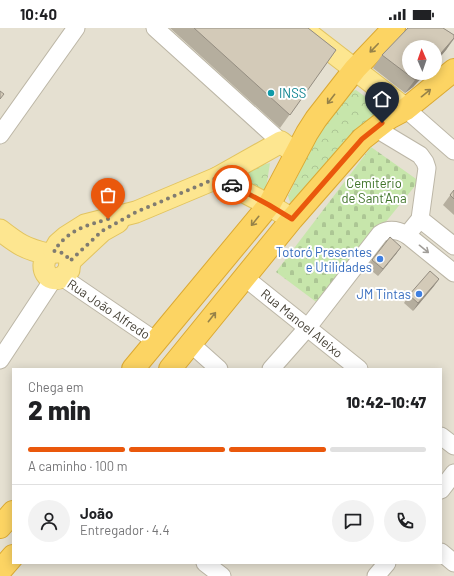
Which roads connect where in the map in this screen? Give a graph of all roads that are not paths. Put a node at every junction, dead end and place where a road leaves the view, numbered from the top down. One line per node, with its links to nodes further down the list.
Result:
1 (76, 28): 9 (street)
2 (155, 28): 10 (street)
3 (301, 28): 5 (main road)
4 (394, 28): 5 (highway, one-way to 5)
5 (355, 69): 7 (main road); 10 (highway, one-way to 10)
6 (454, 70): 7 (highway, one-way to 6)
7 (406, 109): 8 (highway); 11 (street)
8 (375, 128): 14 (highway); 15 (street)
9 (0, 135)
10 (288, 148): 12 (main road); 13 (highway)
11 (454, 151)
12 (217, 178): 13 (main road); 20 (main road)
13 (269, 205): 14 (main road); 24 (highway, one-way to 24)
14 (292, 219): 22 (highway)
15 (420, 219): 17 (street); 19 (street)
16 (0, 230): 20 (main road)
17 (407, 235): 21 (street, one-way to 21); 23 (street)
18 (0, 245): 20 (main road)
19 (454, 246)
20 (55, 266): 24 (street, Rua João Alfredo); 26 (street)
21 (454, 273)
22 (244, 277): 23 (street, Rua Manoel Aleixo); 25 (highway, one-way to 22)
23 (308, 327): 30 (street); 31 (street, Rua Manoel Aleixo)
24 (156, 341): 27 (highway)
25 (191, 344): 28 (highway); 29 (street)
26 (0, 360)
27 (134, 368)
28 (171, 368)
29 (218, 368)
30 (272, 368)
31 (358, 368)
32 (442, 437): 33 (street)
33 (454, 446)
34 (454, 473): 35 (street)
35 (442, 489)
36 (12, 513): 37 (highway)
37 (0, 527)
38 (442, 553): 40 (street)
39 (12, 557): 43 (highway)
40 (454, 563)
41 (206, 564): 44 (street)
42 (385, 564): 45 (street)
43 (0, 571)
44 (222, 576)
45 (376, 576)

